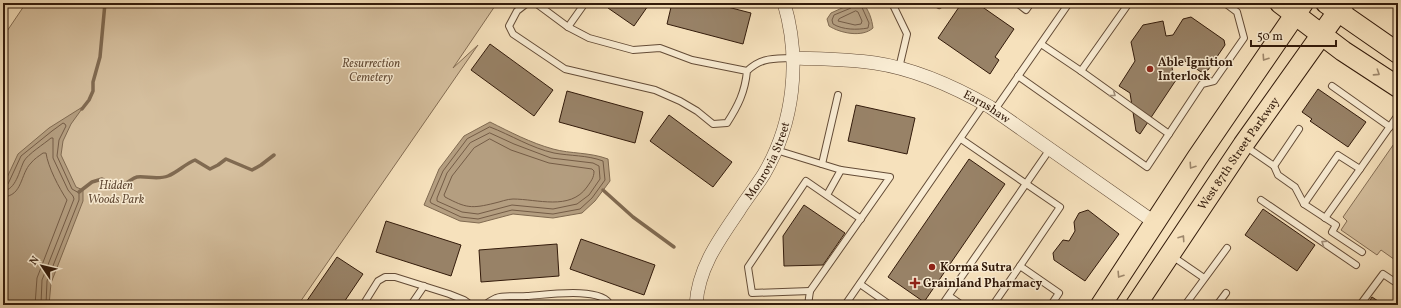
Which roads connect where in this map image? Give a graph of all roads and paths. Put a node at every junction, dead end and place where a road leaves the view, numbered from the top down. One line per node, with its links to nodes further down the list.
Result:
1 (585, 3): 11 (lane)
2 (784, 3): 15 (street, Monrovia Street)
3 (892, 3): 16 (lane)
4 (1017, 3): 5 (lane)
5 (1031, 3)
6 (1069, 3): 13 (lane)
7 (1129, 3): 18 (lane)
8 (1225, 3): 27 (lane)
9 (1336, 6): 12 (main road, West 87th Street Parkway); 14 (main road)
10 (1292, 7): 12 (main road); 42 (main road, one-way to 42)
11 (568, 27): 17 (lane); 17 (lane)
12 (1322, 34): 21 (main road, one-way to 21); 29 (main road, West 87th Street Parkway)
13 (1041, 44): 18 (lane); 19 (lane)
14 (1398, 53)
15 (793, 58): 16 (street, Earnshaw); 17 (lane); 31 (street, Monrovia Street)
16 (899, 68): 23 (street, Earnshaw)
17 (747, 71)
18 (1081, 71): 27 (lane, one-way to 27)
19 (1018, 76): 23 (lane); 27 (lane)
20 (1332, 86): 25 (lane)
21 (1398, 87)
22 (838, 94): 32 (lane)
23 (989, 108): 28 (lane); 30 (street, Earnshaw)
24 (1398, 115): 25 (lane)
25 (1390, 127): 35 (lane)
26 (1299, 129): 33 (lane)
27 (1169, 134)
28 (961, 138): 36 (lane); 49 (lane)
29 (1243, 145): 33 (lane); 45 (main road, West 87th Street Parkway, one-way to 29)
30 (1050, 149): 36 (lane); 42 (street, Earnshaw)
31 (776, 150): 32 (lane); 60 (street, Monrovia Street)
32 (822, 164): 34 (lane)
33 (1274, 166): 39 (lane)
34 (841, 170): 37 (lane); 41 (lane)
35 (1360, 170): 39 (lane); 40 (lane)
36 (1026, 184): 47 (lane); 54 (lane)
37 (826, 195): 41 (lane); 52 (lane)
38 (1261, 200): 46 (lane, one-way to 38)
39 (1304, 204): 40 (lane)
40 (1325, 218): 44 (lane)
41 (861, 219): 52 (lane)
42 (1154, 222): 68 (main road, one-way to 68)
43 (1227, 248): 48 (lane)
44 (1362, 252)
45 (1171, 255): 48 (lane); 69 (main road, West 87th Street Parkway)
46 (1356, 265)
47 (1020, 266): 66 (lane); 67 (lane)
48 (1204, 278): 70 (lane)
49 (860, 284): 62 (lane); 63 (lane)
50 (1398, 284): 72 (lane)
51 (424, 286): 55 (lane); 56 (lane); 57 (lane)
52 (810, 291): 61 (lane)
53 (1226, 293): 71 (lane)
54 (949, 296): 64 (lane); 65 (lane)
55 (362, 305)
56 (411, 305)
57 (471, 305)
58 (486, 305): 59 (lane)
59 (610, 305)
60 (696, 305)
61 (808, 305)
62 (846, 305)
63 (890, 305)
64 (942, 305)
65 (962, 305)
66 (993, 305)
67 (1051, 305)
68 (1100, 305)
69 (1136, 305)
70 (1185, 305)
71 (1217, 305)
72 (1360, 305)

